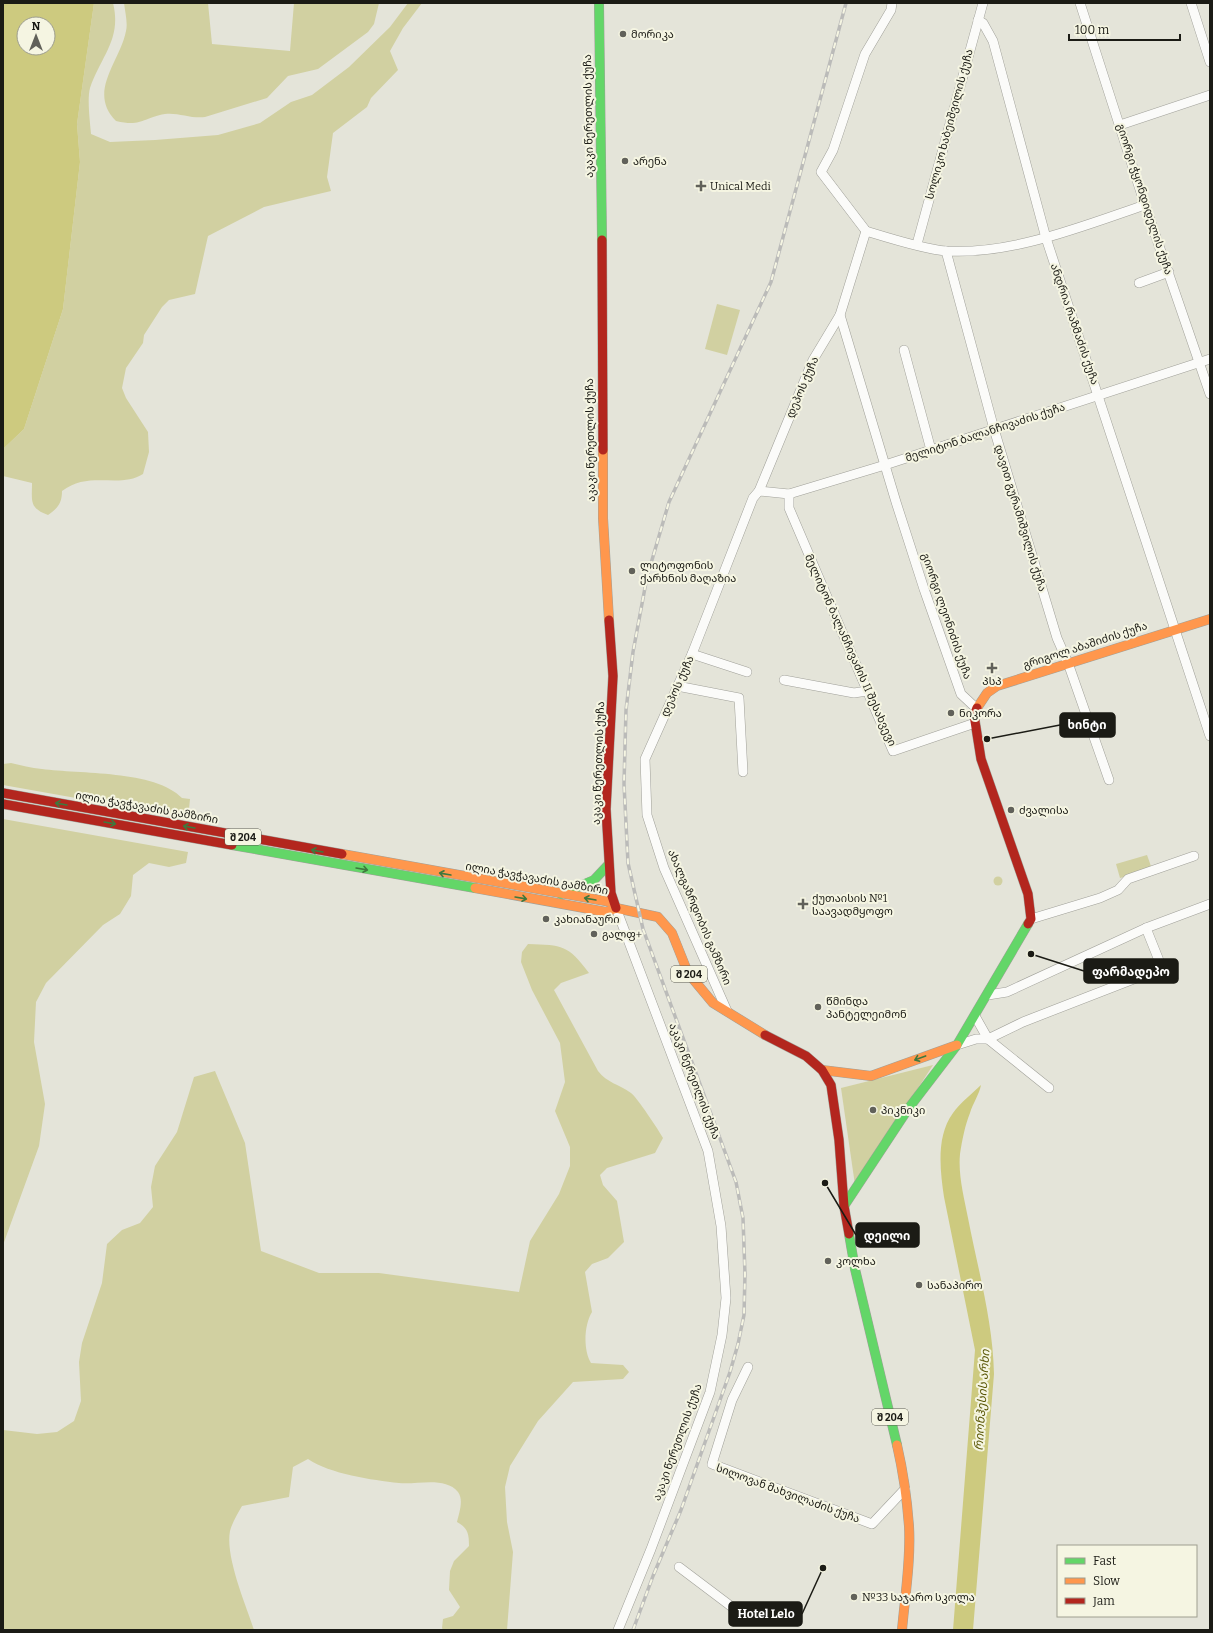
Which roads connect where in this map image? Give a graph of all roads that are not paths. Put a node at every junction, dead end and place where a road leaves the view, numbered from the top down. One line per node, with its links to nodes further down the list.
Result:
1 (599, 3): 45 (main road, აკაკი წერეთლის ქუჩა)
2 (892, 3): 11 (street)
3 (983, 3): 6 (street, სოლიკო ხაბეიშვილის ქუჩა)
4 (1080, 3): 9 (street, გიორგი ჭყონდიდელის ქუჩა)
5 (1191, 3): 7 (street)
6 (978, 20): 12 (street, ანდრია რაზმაძის ქუჩა); 13 (street, სოლიკო ხაბეიშვილის ქუჩა)
7 (1210, 62)
8 (1210, 95): 9 (street)
9 (1120, 125): 10 (street, გიორგი ჭყონდიდელის ქუჩა)
10 (1145, 205): 12 (street); 15 (street, გიორგი ჭყონდიდელის ქუჩა)
11 (866, 230): 13 (street); 17 (street, დეპოს ქუჩა)
12 (1046, 238): 14 (street); 22 (street, ანდრია რაზმაძის ქუჩა)
13 (917, 244): 14 (street)
14 (946, 251): 23 (street, დავით გურამიშვილის ქუჩა)
15 (1169, 272): 16 (street); 20 (street, გიორგი ჭყონდიდელის ქუჩა)
16 (1140, 283)
17 (840, 316): 25 (street, გიორგი ლეონიძის ქუჩა); 26 (street, დეპოს ქუჩა)
18 (904, 350): 24 (street)
19 (1210, 359): 20 (street, მელიტონ ბალანჩივაძის ქუჩა)
20 (1200, 362): 21 (street, გიორგი ჭყონდიდელის ქუჩა); 22 (street, მელიტონ ბალანჩივაძის ქუჩა)
21 (1210, 394)
22 (1099, 395): 23 (street, მელიტონ ბალანჩივაძის ქუჩა); 29 (street, ანდრია რაზმაძის ქუჩა)
23 (994, 429): 24 (street, მელიტონ ბალანჩივაძის ქუჩა); 31 (street, დავით გურამიშვილის ქუჩა)
24 (931, 450): 25 (street, მელიტონ ბალანჩივაძის ქუჩა)
25 (886, 465): 27 (street, მელიტონ ბალანჩივაძის ქუჩა); 36 (street, გიორგი ლეონიძის ქუჩა)
26 (759, 491): 27 (street, მელიტონ ბალანჩივაძის ქუჩა); 30 (street, დეპოს ქუჩა)
27 (789, 494): 35 (street, მელიტონ ბალანჩივაძის II შესახვევი)
28 (1210, 619): 29 (main road, გრიგოლ აბაშიძის ქუჩა)
29 (1175, 630): 31 (main road, გრიგოლ აბაშიძის ქუჩა); 38 (street, ანდრია რაზმაძის ქუჩა)
30 (692, 654): 32 (street); 34 (street, დეპოს ქუჩა)
31 (1068, 663): 36 (main road, გრიგოლ აბაშიძის ქუჩა); 41 (street, დავით გურამიშვილის ქუჩა)
32 (747, 672)
33 (784, 680): 35 (street)
34 (677, 686): 39 (street, დეპოს ქუჩა); 40 (street)
35 (867, 691): 37 (street, მელიტონ ბალანჩივაძის II შესახვევი)
36 (976, 708): 37 (main road)
37 (974, 723): 49 (main road)
38 (1210, 736)
39 (645, 759): 52 (street, ახალგაზრდობის გამზირი)
40 (743, 772)
41 (1109, 780)
42 (3, 793): 46 (main road, ილია ჭავჭავაძის გამზირი / შ 204, one-way to 42)
43 (3, 804): 48 (main road, ილია ჭავჭავაძის გამზირი / შ 204, one-way to 48)
44 (1194, 856): 49 (street)
45 (610, 864): 46 (main road); 48 (main road, აკაკი წერეთლის ქუჩა)
46 (561, 894): 48 (main road, ილია ჭავჭავაძის გამზირი / შ 204, one-way to 46)
47 (1210, 904): 50 (street)
48 (616, 908): 52 (main road, შ 204); 63 (street, აკაკი წერეთლის ქუჩა)
49 (1031, 919): 51 (main road)
50 (1146, 928): 51 (street); 54 (street)
51 (988, 995): 53 (main road)
52 (728, 1013): 56 (main road, შ 204)
53 (975, 1016): 54 (street); 55 (main road)
54 (988, 1039): 55 (street); 57 (street)
55 (957, 1045): 56 (main road, one-way to 56); 58 (main road)
56 (822, 1070): 58 (main road, შ 204)
57 (1049, 1088)
58 (844, 1206): 60 (main road, შ 204)
59 (748, 1367): 60 (street, სილოვან მახვილაძის ქუჩა)
60 (905, 1489): 64 (main road, შ 204)
61 (679, 1567): 62 (street)
62 (774, 1610)
63 (618, 1630)
64 (902, 1630)

